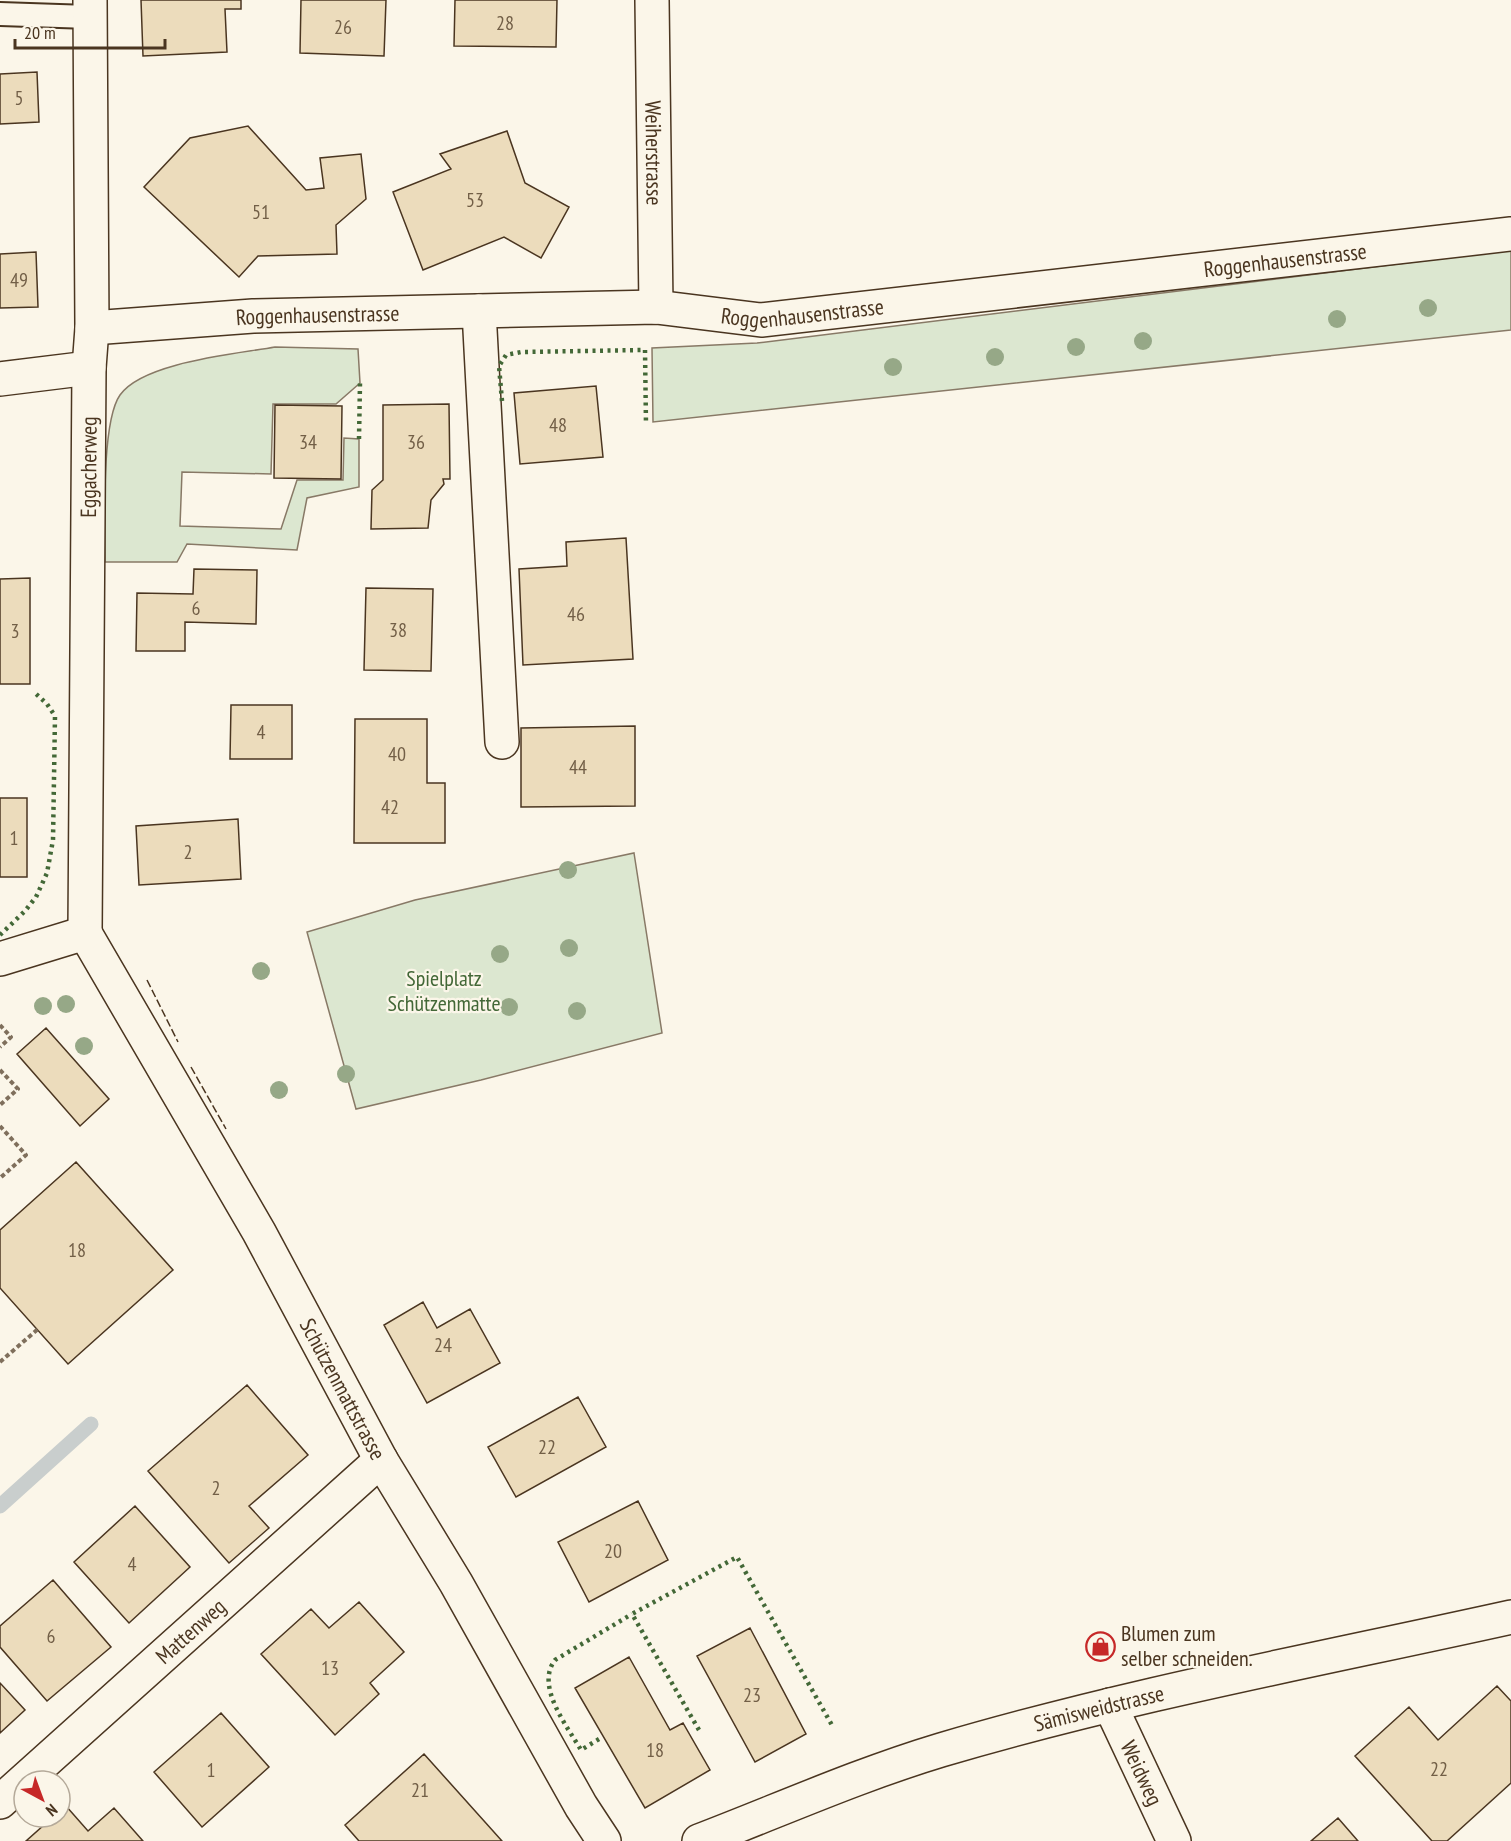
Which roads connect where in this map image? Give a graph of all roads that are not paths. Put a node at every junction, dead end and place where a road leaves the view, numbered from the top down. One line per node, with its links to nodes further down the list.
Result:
1 (652, 0): 5 (street, Weiherstrasse)
2 (90, 9): 3 (lane); 7 (street, Eggacherweg)
3 (0, 14)
4 (1511, 234): 5 (street, Roggenhausenstrasse)
5 (656, 307): 6 (street, Roggenhausenstrasse)
6 (479, 311): 7 (street, Roggenhausenstrasse); 10 (street)
7 (92, 328): 8 (street, Eggacherweg)
8 (89, 368): 9 (street); 11 (street, Eggacherweg)
9 (0, 379)
10 (502, 742)
11 (85, 933): 12 (street); 13 (street, Schützenmattstrasse)
12 (0, 959)
13 (381, 1460): 16 (street, Mattenweg); 17 (street, Schützenmattstrasse)
14 (1511, 1617): 15 (street, Sämisweidstrasse)
15 (1110, 1706): 18 (street, Sämisweidstrasse); 19 (street, Weidweg)
16 (0, 1802)
17 (604, 1841)
18 (699, 1841)
19 (1174, 1841)

